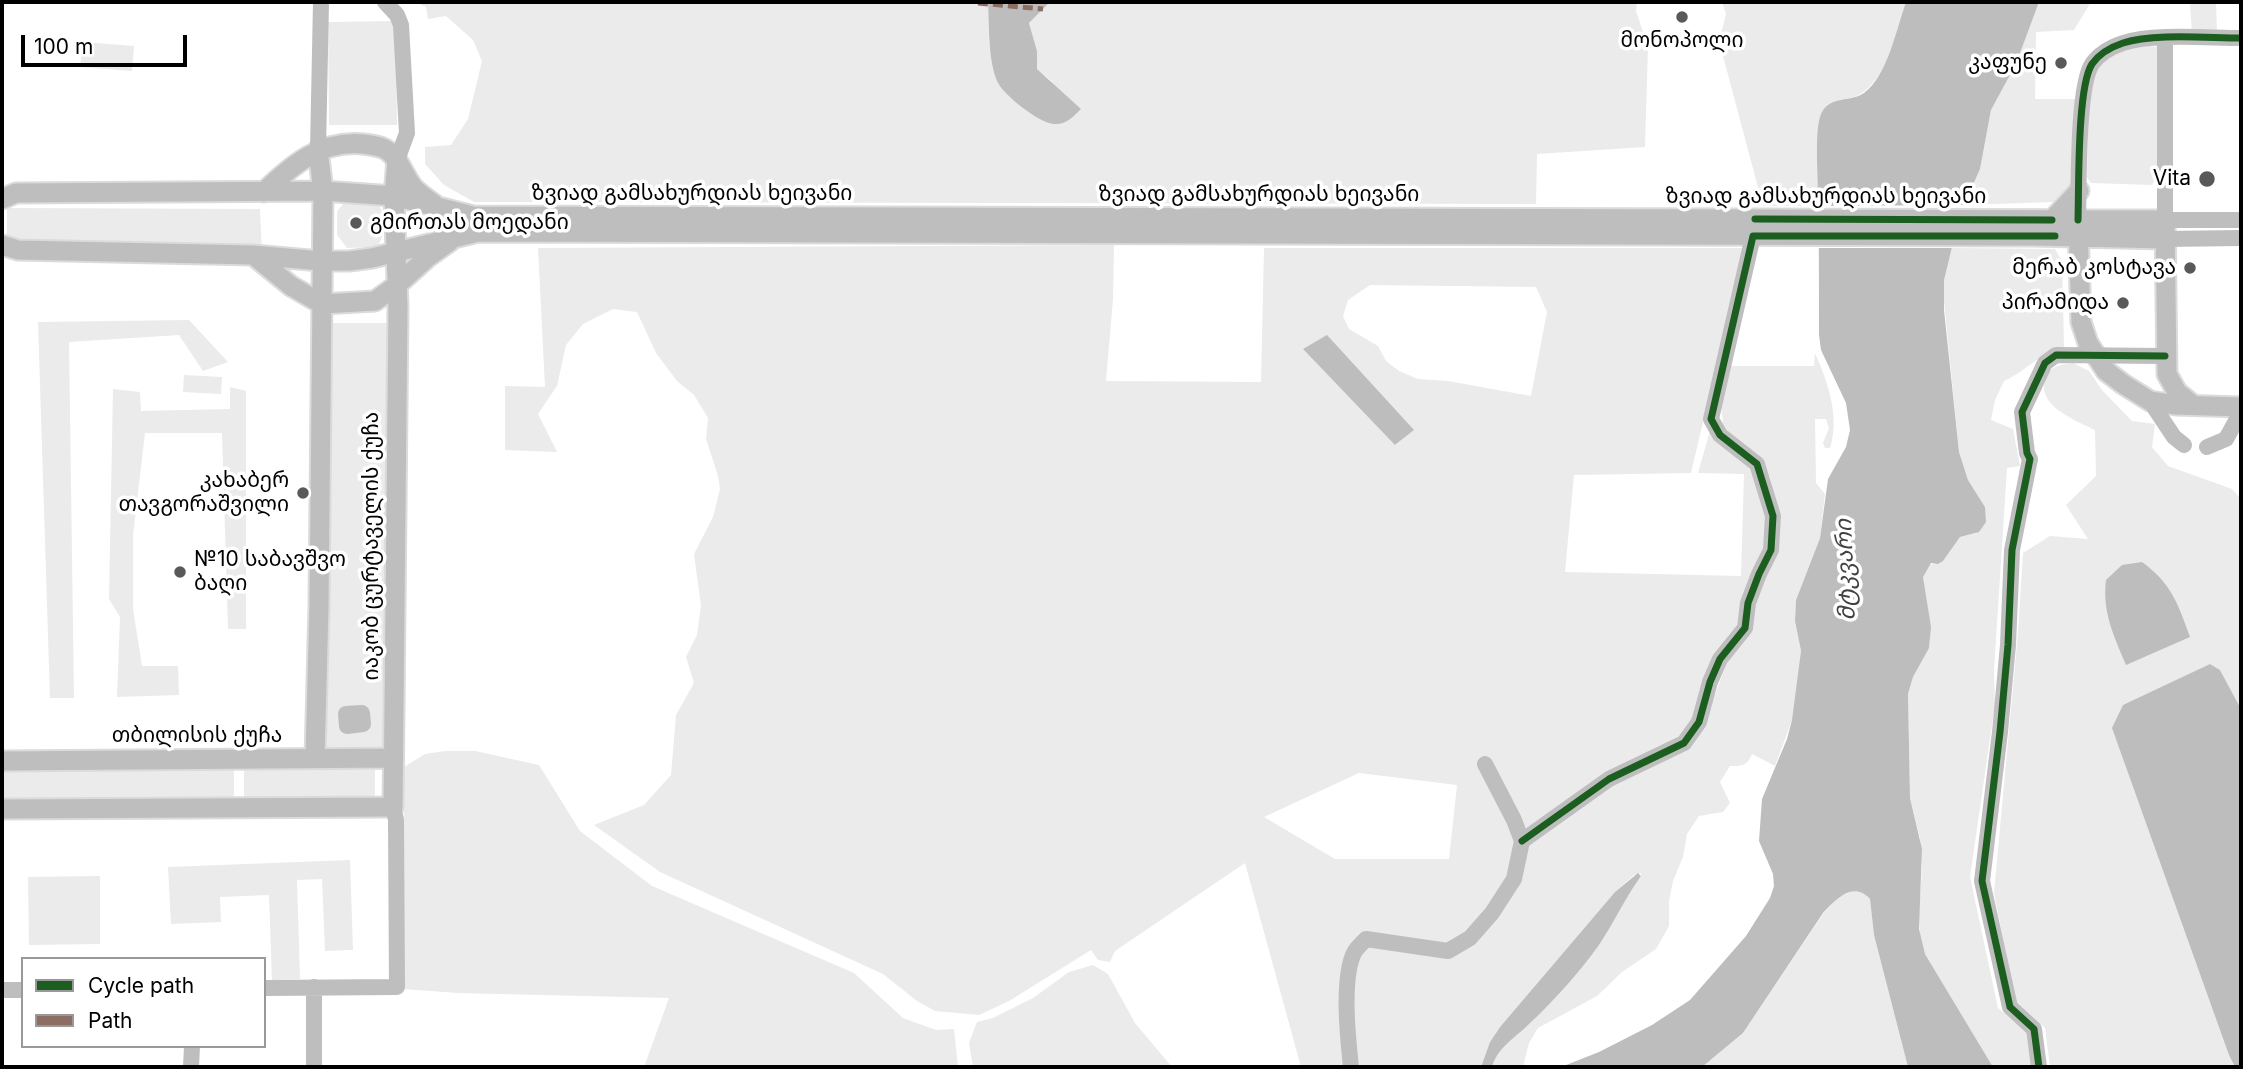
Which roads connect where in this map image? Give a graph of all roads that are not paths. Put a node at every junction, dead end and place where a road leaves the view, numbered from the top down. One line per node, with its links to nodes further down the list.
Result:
1 (320, 2): 5 (street)
2 (385, 2): 6 (street)
3 (2165, 38): 4 (street); 8 (street); 19 (street)
4 (2241, 38)
5 (318, 150): 6 (main road); 7 (main road); 9 (main road)
6 (397, 160): 11 (main road); 12 (main road)
7 (323, 191): 9 (main road); 11 (main road); 26 (main road)
8 (2079, 191): 17 (main road); 18 (street)
9 (264, 192): 10 (main road)
10 (7, 193)
11 (394, 195): 12 (main road); 24 (main road)
12 (440, 209): 14 (main road, ზვიად გამსახურდიას ხეივანი)
13 (2241, 220): 19 (street)
14 (959, 225): 15 (main road, ზვიად გამსახურდიას ხეივანი); 20 (main road, ზვიად გამსახურდიას ხეივანი)
15 (1014, 226): 16 (main road, ზვიად გამსახურდიას ხეივანი); 21 (main road, ზვიად გამსახურდიას ხეივანი)
16 (1818, 228): 17 (main road, ზვიად გამსახურდიას ხეივანი); 21 (main road, ზვიად გამსახურდიას ხეივანი)
17 (2054, 228): 18 (main road, ზვიად გამსახურდიას ხეივანი); 27 (main road)
18 (2078, 229): 19 (main road, ზვიად გამსახურდიას ხეივანი); 27 (main road)
19 (2165, 229): 22 (street); 31 (main road)
20 (458, 236): 24 (main road); 28 (main road)
21 (1753, 236): 44 (street)
22 (2241, 238)
23 (7, 251): 25 (main road)
24 (395, 252): 26 (main road); 28 (main road)
25 (253, 255): 26 (main road); 29 (main road)
26 (321, 261): 29 (main road)
27 (2080, 276): 30 (main road)
28 (397, 285): 29 (main road); 39 (main road, იაკობ ცურტაველის ქუჩა)
29 (322, 304): 38 (main road)
30 (2094, 354): 31 (street); 32 (main road); 53 (street)
31 (2165, 356): 33 (main road)
32 (2150, 401): 33 (main road); 36 (street)
33 (2193, 405): 34 (main road)
34 (2241, 407)
35 (2241, 412): 37 (street)
36 (2185, 445)
37 (2207, 447)
38 (315, 758): 39 (main road, თბილისის ქუჩა); 40 (main road, თბილისის ქუჩა)
39 (393, 758): 42 (main road, იაკობ ცურტაველის ქუჩა)
40 (2, 761)
41 (1485, 764): 44 (street)
42 (393, 807): 43 (main road); 45 (street)
43 (2, 809)
44 (1521, 841): 52 (street)
45 (314, 987): 46 (street); 51 (street)
46 (266, 988)
47 (2, 990): 48 (street)
48 (21, 990)
49 (191, 1048): 50 (street)
50 (191, 1067)
51 (313, 1067)
52 (1351, 1067)
53 (2039, 1067)

